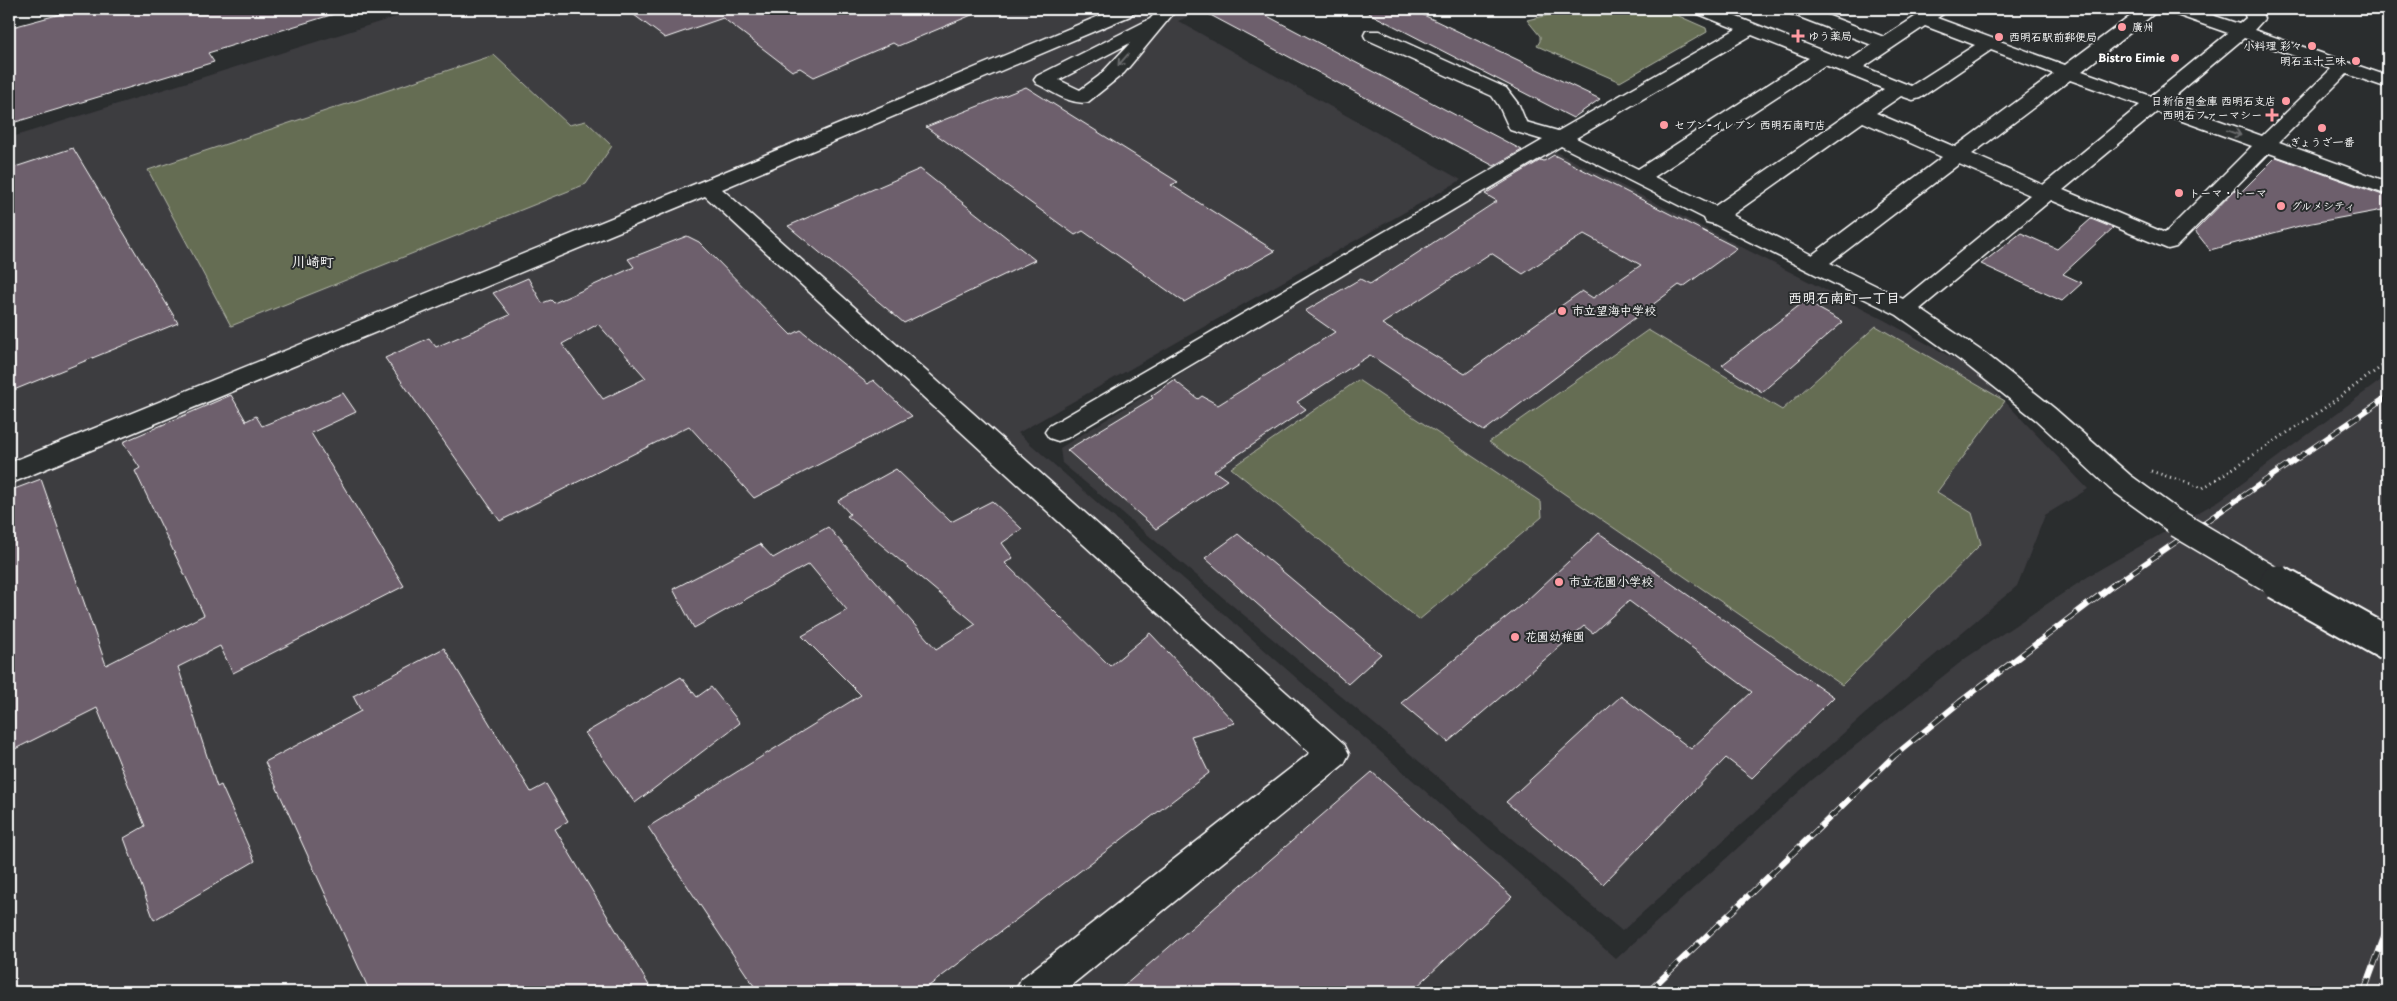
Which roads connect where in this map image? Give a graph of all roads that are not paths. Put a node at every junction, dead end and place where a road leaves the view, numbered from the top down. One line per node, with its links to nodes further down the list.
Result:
1 (1127, 9): 28 (street)
2 (1168, 9): 10 (street)
3 (1702, 9): 11 (street)
4 (1795, 9): 14 (street)
5 (1939, 9): 9 (street)
6 (2150, 9): 19 (street)
7 (2177, 9): 12 (street)
8 (2252, 9): 12 (street)
9 (1922, 20): 14 (street); 15 (street)
10 (1155, 23): 10 (street, one-way to 10)
11 (1751, 28): 16 (street); 24 (street)
12 (2242, 31): 17 (street); 22 (street)
13 (1373, 35): 24 (street)
14 (1886, 44): 18 (street)
15 (1988, 44): 19 (street); 21 (street)
16 (1824, 58): 18 (street); 27 (street)
17 (2344, 66): 20 (street); 25 (street)
18 (1850, 68): 21 (street)
19 (2067, 72): 22 (street); 26 (street)
20 (2388, 82)
21 (1899, 88): 23 (street)
22 (2155, 104): 25 (street, one-way to 25); 30 (street)
23 (1861, 114): 26 (street); 31 (street)
24 (1560, 138): 27 (street); 34 (street)
25 (2267, 145): 29 (street); 30 (street)
26 (1958, 155): 30 (street); 32 (street)
27 (1638, 178): 31 (street)
28 (708, 187): 35 (street); 37 (street)
29 (2388, 189)
30 (2047, 193): 33 (street)
31 (1714, 217): 32 (street)
32 (1813, 265): 33 (street)
33 (1904, 310): 36 (street, bridge)
34 (1058, 432)
35 (9, 474)
36 (2388, 644)
37 (1034, 992)

